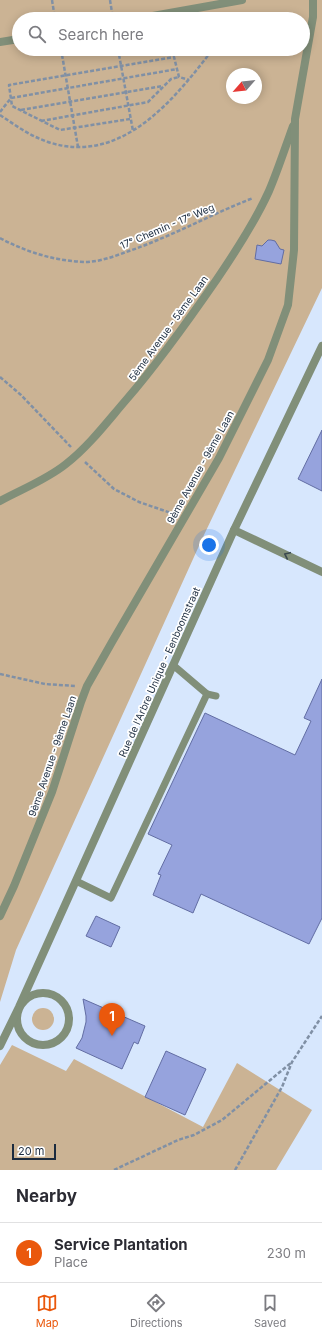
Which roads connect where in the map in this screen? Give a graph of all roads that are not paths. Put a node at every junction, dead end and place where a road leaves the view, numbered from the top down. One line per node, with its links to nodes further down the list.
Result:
1 (242, 0): 3 (street)
2 (313, 0): 4 (street, 9ème Avenue - 9ème Laan)
3 (175, 12)
4 (310, 34)
5 (12, 40): 6 (street)
6 (0, 42)
7 (306, 56): 8 (street, 9ème Avenue - 9ème Laan)
8 (295, 119): 10 (street, 5ème Avenue - 5ème Laan); 17 (street, 9ème Avenue - 9ème Laan)
9 (322, 346): 11 (street, Rue de l'Arbre Unique - Eenboomstraat)
10 (0, 501)
11 (234, 530): 12 (street, one-way to 11); 13 (street, Rue de l'Arbre Unique - Eenboomstraat)
12 (322, 572)
13 (173, 665): 14 (lane); 16 (street, Rue de l'Arbre Unique - Eenboomstraat)
14 (206, 694): 15 (lane); 16 (lane)
15 (216, 696)
16 (76, 880): 18 (street, Rue de l'Arbre Unique - Eenboomstraat)
17 (0, 916)
18 (19, 1008): 18 (street, Rue de l'Arbre Unique - Eenboomstraat); 19 (street, Rue de l'Arbre Unique - Eenboomstraat)
19 (0, 1046)

